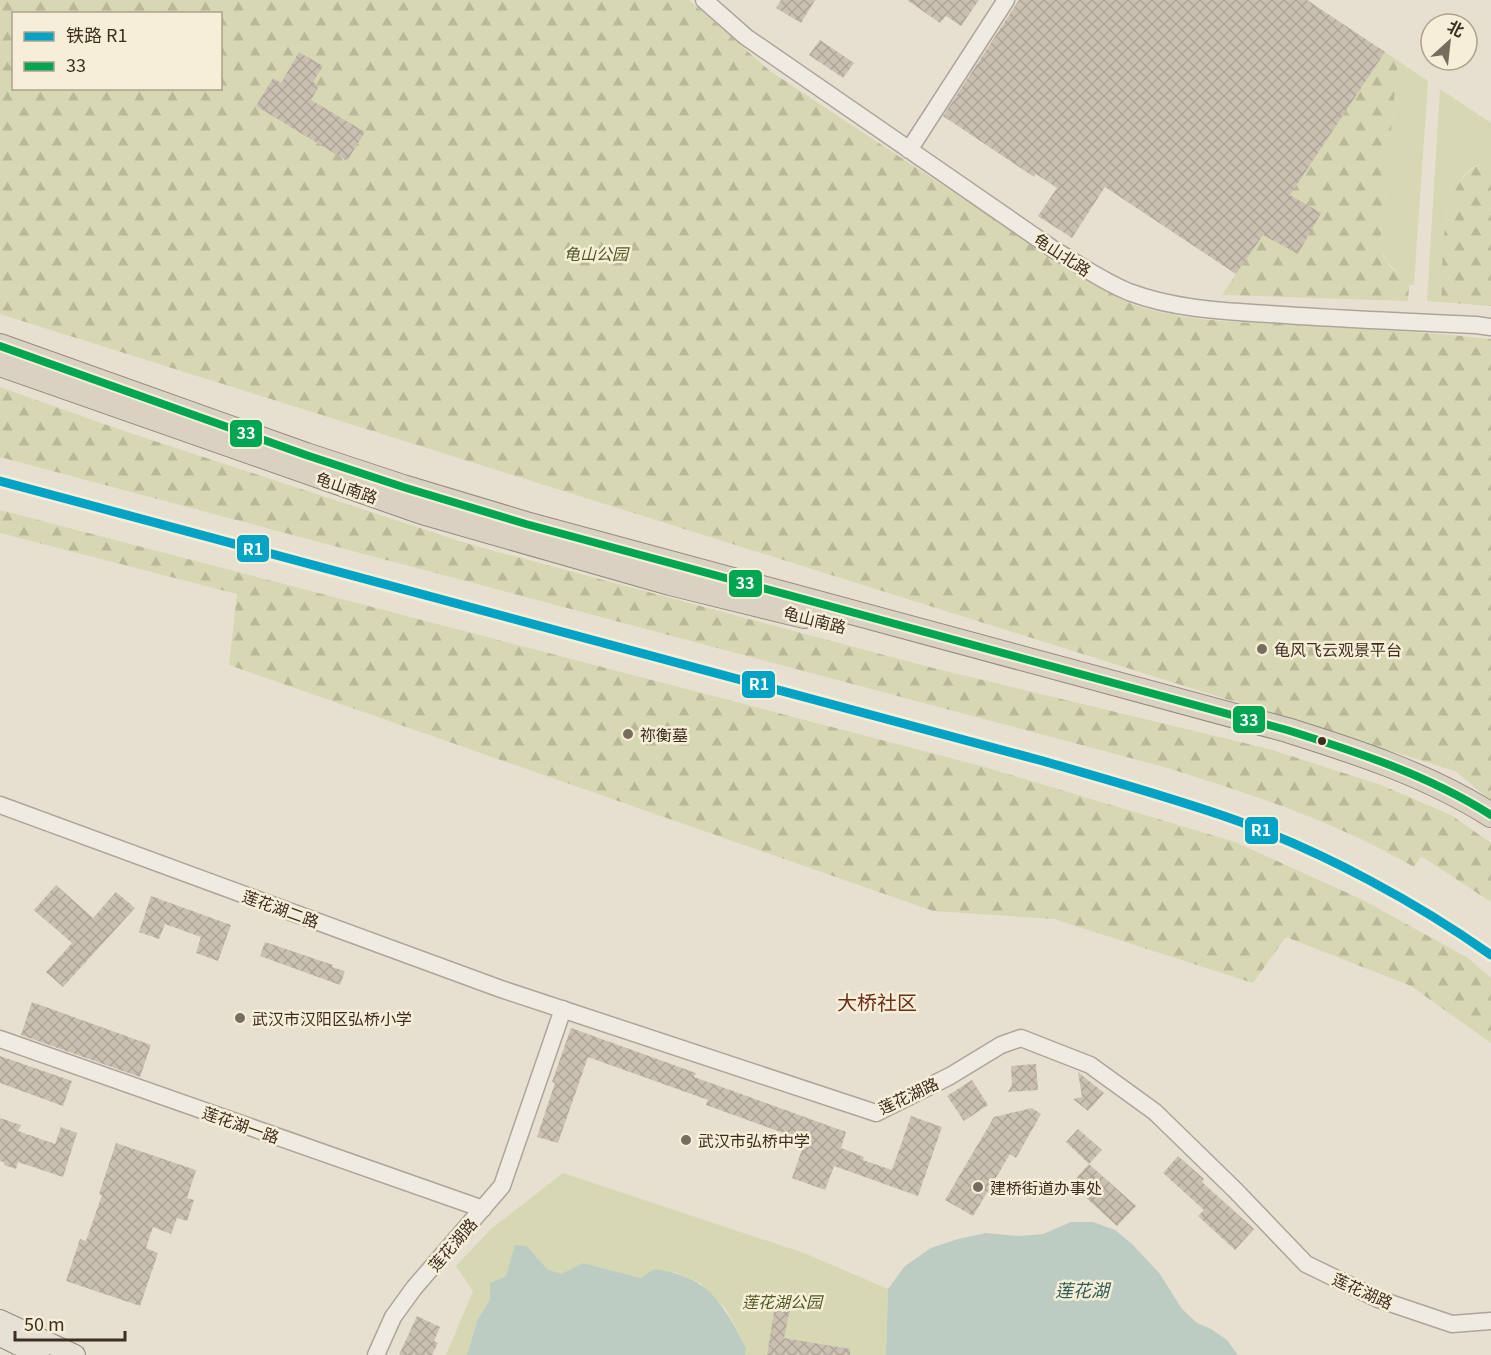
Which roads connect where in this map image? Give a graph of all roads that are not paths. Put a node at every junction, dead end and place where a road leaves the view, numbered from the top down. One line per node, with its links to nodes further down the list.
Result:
1 (704, 0): 3 (street, 龟山北路)
2 (1006, 0): 3 (street)
3 (909, 150): 4 (street, 龟山北路)
4 (1491, 327)
5 (0, 346): 8 (highway, 龟山南路)
6 (0, 364): 9 (highway, 龟山南路)
7 (0, 805): 10 (street, 莲花湖二路)
8 (1491, 815)
9 (1491, 828)
10 (563, 1010): 12 (street, 莲花湖路); 14 (street, 莲花湖路)
11 (0, 1039): 12 (street, 莲花湖一路)
12 (483, 1209): 18 (street, 莲花湖路)
13 (0, 1320): 17 (main road)
14 (1491, 1321)
15 (0, 1336): 16 (main road)
16 (39, 1355)
17 (75, 1355)
18 (376, 1355)

